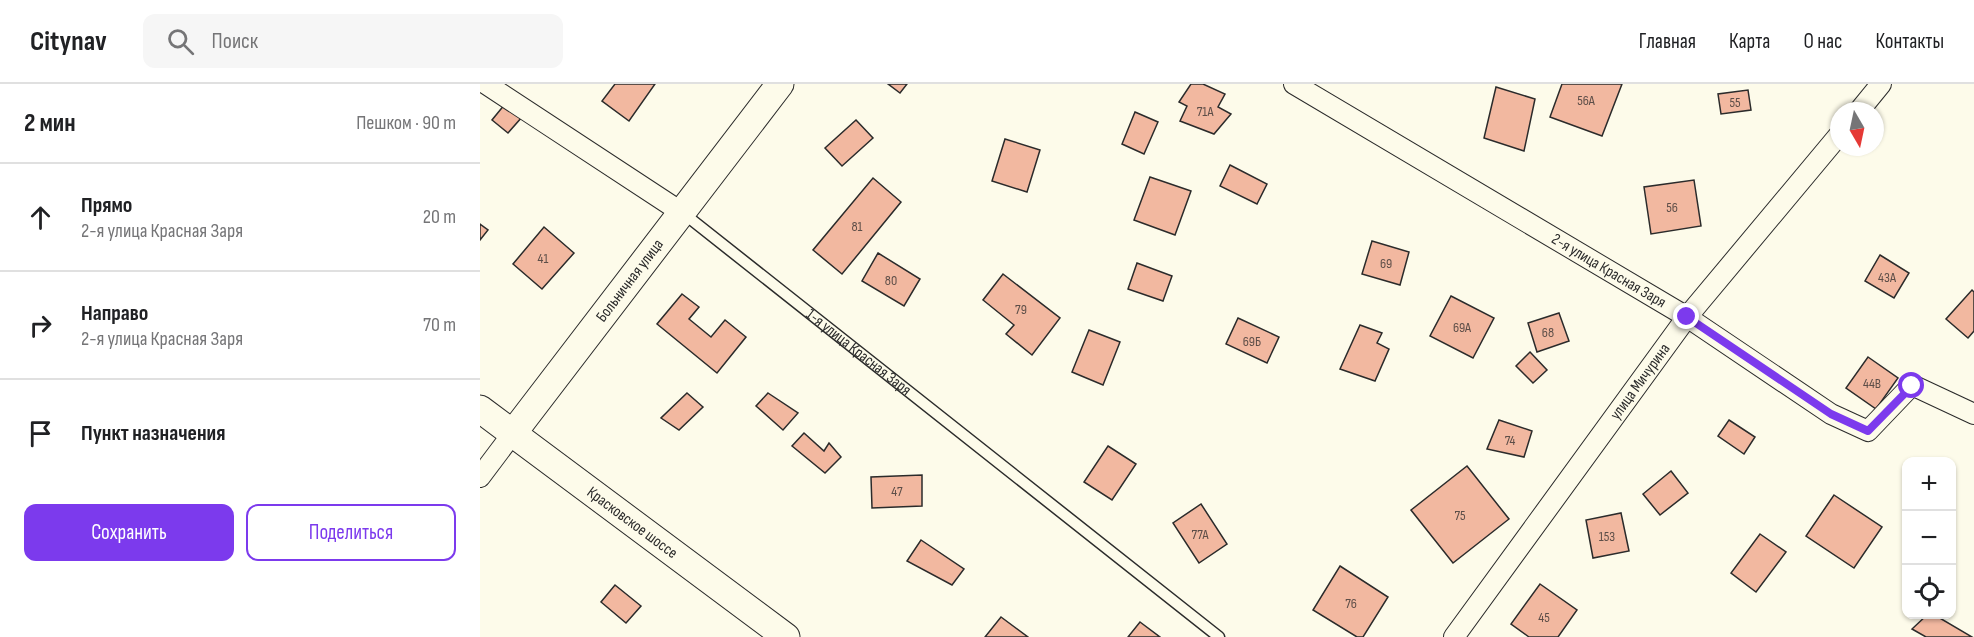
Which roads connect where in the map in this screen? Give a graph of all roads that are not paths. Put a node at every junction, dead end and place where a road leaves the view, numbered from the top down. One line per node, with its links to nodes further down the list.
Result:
1 (486, 84): 7 (street, 1-я улица Красная Заря)
2 (780, 84): 7 (street, Больничная улица)
3 (1294, 84): 8 (street, 2-я улица Красная Заря)
4 (1881, 84): 5 (street)
5 (1866, 102)
6 (1830, 146): 8 (street, улица Мичурина)
7 (681, 212): 11 (street, Больничная улица); 14 (lane, 1-я улица Красная Заря)
8 (1687, 317): 10 (street, 2-я улица Красная Заря); 15 (street, улица Мичурина)
9 (480, 409): 11 (street, Красковское шоссе)
10 (1974, 414)
11 (513, 433): 12 (street, Больничная улица); 13 (street, Красковское шоссе)
12 (480, 477)
13 (786, 637)
14 (1219, 637)
15 (1454, 637)

